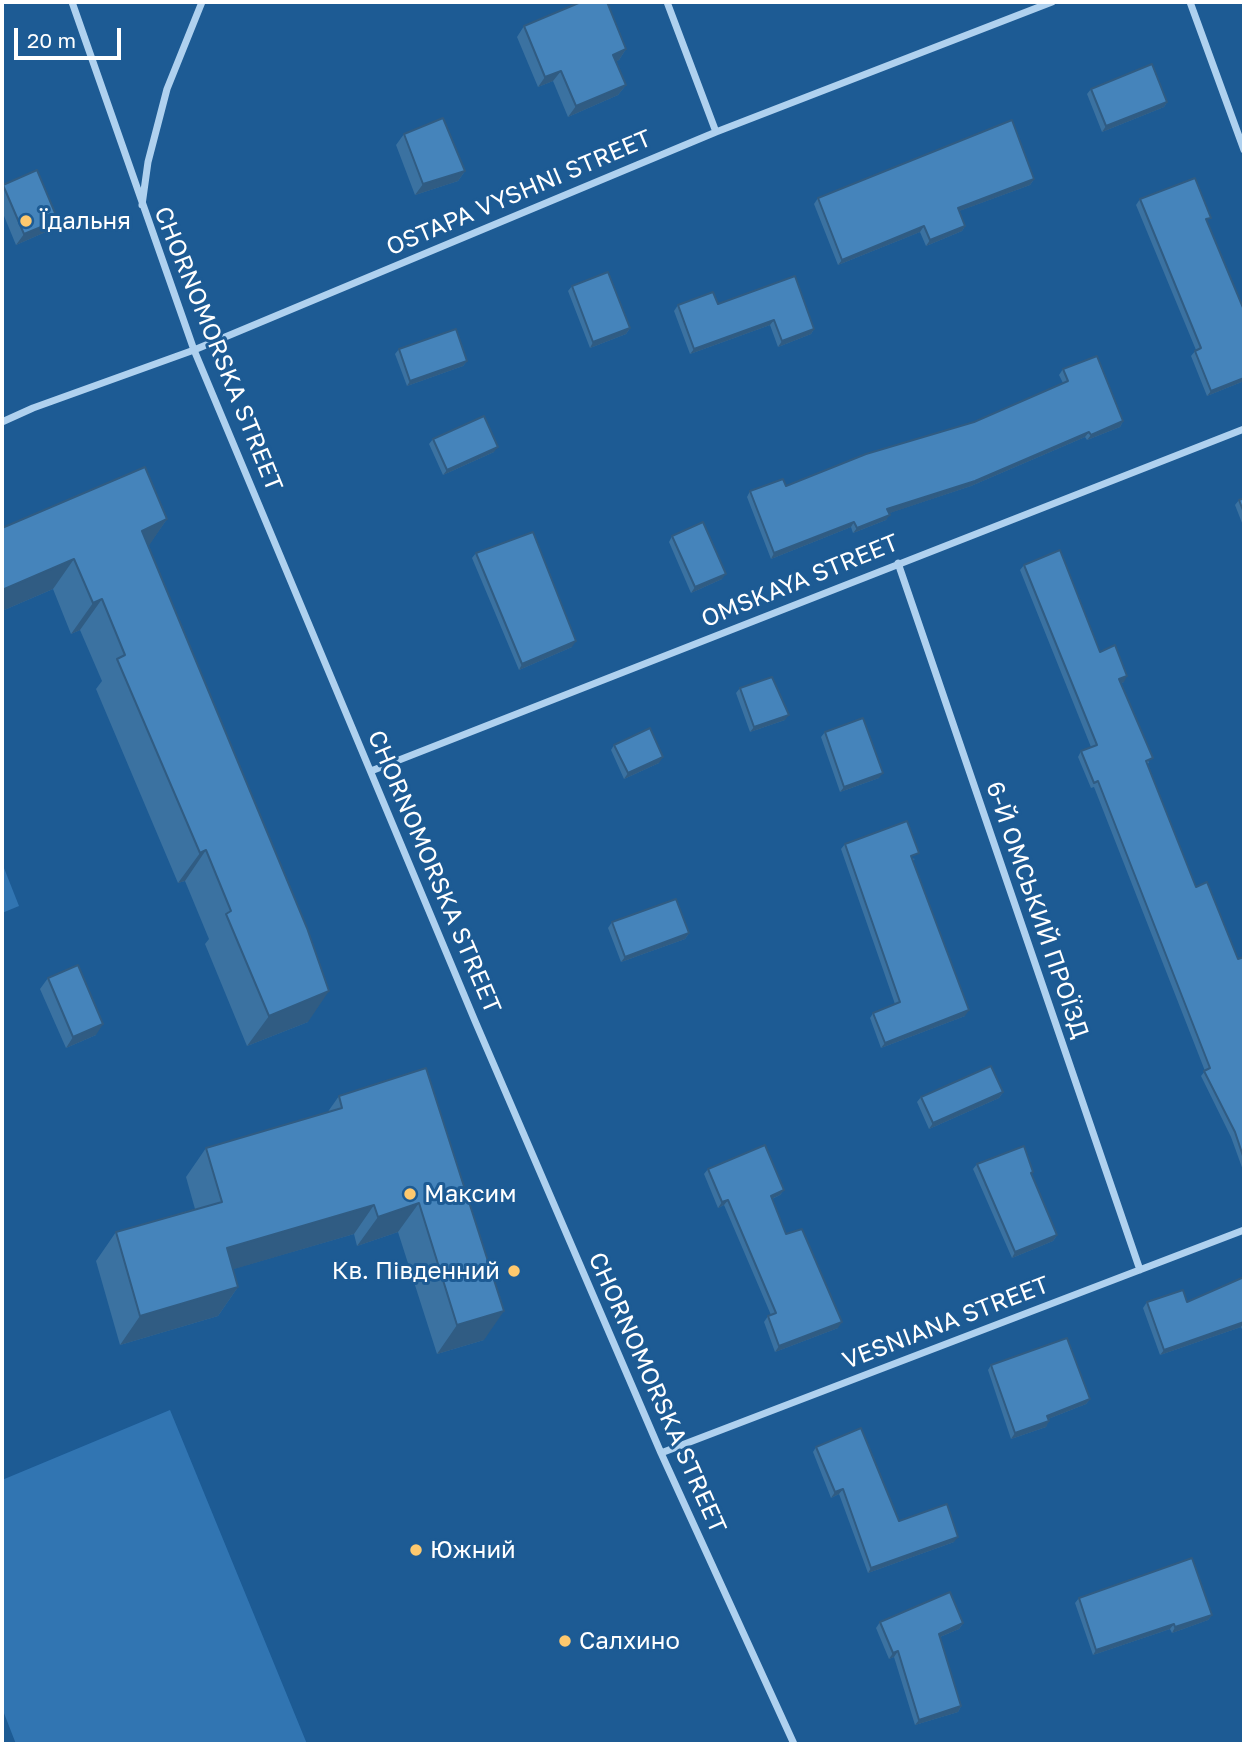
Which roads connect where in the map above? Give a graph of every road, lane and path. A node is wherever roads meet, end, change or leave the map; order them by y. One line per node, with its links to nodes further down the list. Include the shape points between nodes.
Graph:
1 (72, 2): 8 (street, CHORNOMORSKA STREET)
2 (202, 2): 8 (street, via 167,89 148,162)
3 (667, 2): 6 (street)
4 (1052, 2): 6 (street, OSTAPA VYSHNI STREET)
5 (1190, 2): 7 (street)
6 (716, 132): 9 (street, OSTAPA VYSHNI STREET)
7 (1244, 150)
8 (142, 208): 9 (street, CHORNOMORSKA STREET)
9 (194, 350): 10 (street, OSTAPA VYSHNI STREET); 13 (street, CHORNOMORSKA STREET)
10 (2, 422)
11 (1244, 429): 12 (street, OMSKAYA STREET)
12 (898, 563): 13 (street, OMSKAYA STREET); 15 (street, 6-Й ОМСЬКИЙ ПРОЇЗД)
13 (371, 771): 16 (street, CHORNOMORSKA STREET)
14 (1244, 1230): 15 (street, VESNIANA STREET)
15 (1140, 1270): 16 (street, VESNIANA STREET)
16 (661, 1453): 17 (street, CHORNOMORSKA STREET)
17 (794, 1744)

